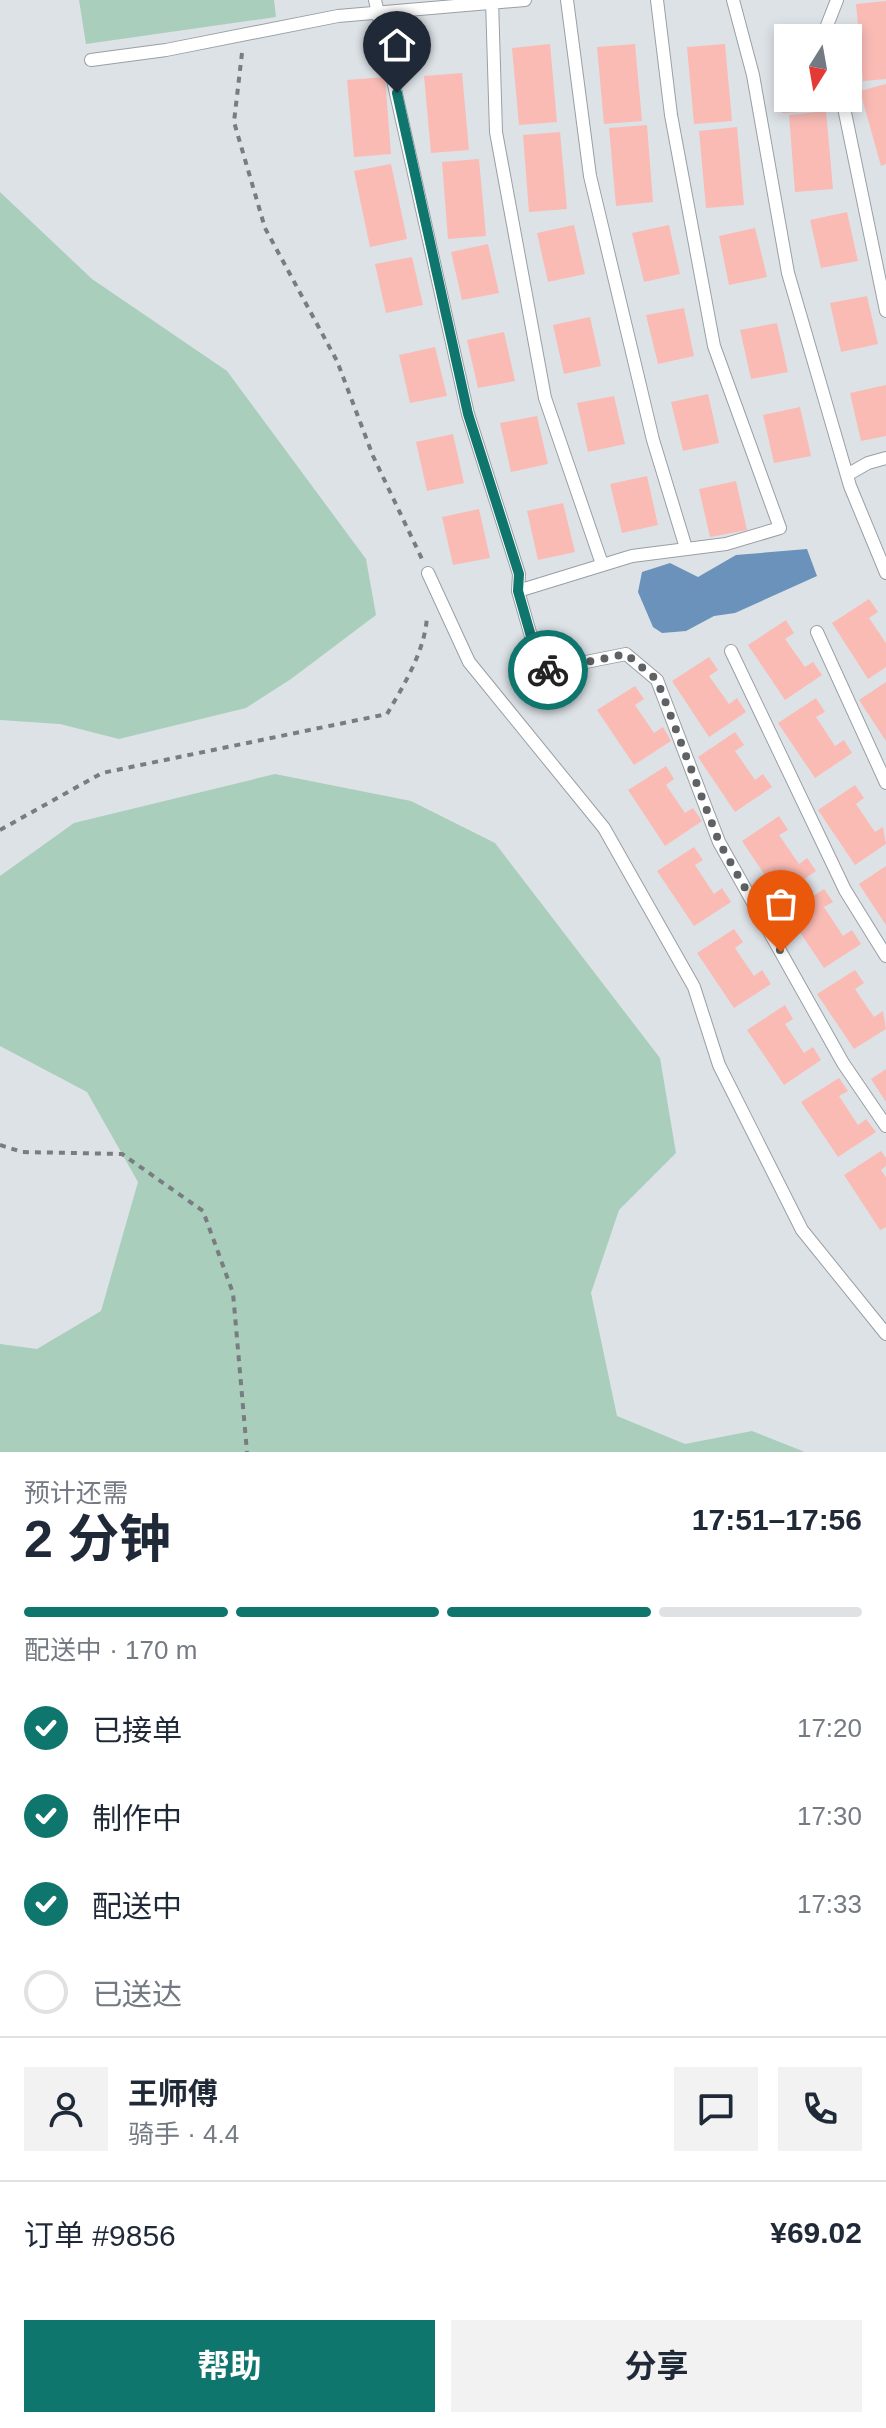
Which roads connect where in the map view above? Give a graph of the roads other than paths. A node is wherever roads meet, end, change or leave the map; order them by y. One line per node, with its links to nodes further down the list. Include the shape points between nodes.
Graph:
1 (525, 0): 6 (lane)
2 (567, 0): 14 (lane, via 590,176 653,440)
3 (657, 0): 14 (lane, via 671,115 714,346 780,528 726,544)
4 (733, 0): 13 (lane, via 753,75 788,273)
5 (837, 0): 8 (lane)
6 (492, 2): 7 (lane); 15 (lane, via 496,132 545,398)
7 (376, 6): 9 (lane); 18 (lane, via 468,414 519,574)
8 (828, 24)
9 (91, 60)
10 (845, 112): 11 (lane)
11 (886, 311)
12 (886, 458): 13 (lane)
13 (847, 475): 17 (lane)
14 (686, 548): 15 (lane)
15 (602, 564): 18 (lane)
16 (428, 573): 24 (lane, via 469,662 604,828 694,987 719,1065 802,1230)
17 (886, 573)
18 (518, 591): 23 (lane, via 541,671 626,654 657,680 719,842 843,1063)
19 (817, 632): 21 (lane)
20 (731, 651): 22 (lane, via 845,890)
21 (886, 783)
22 (886, 956)
23 (886, 1126)
24 (886, 1334)

